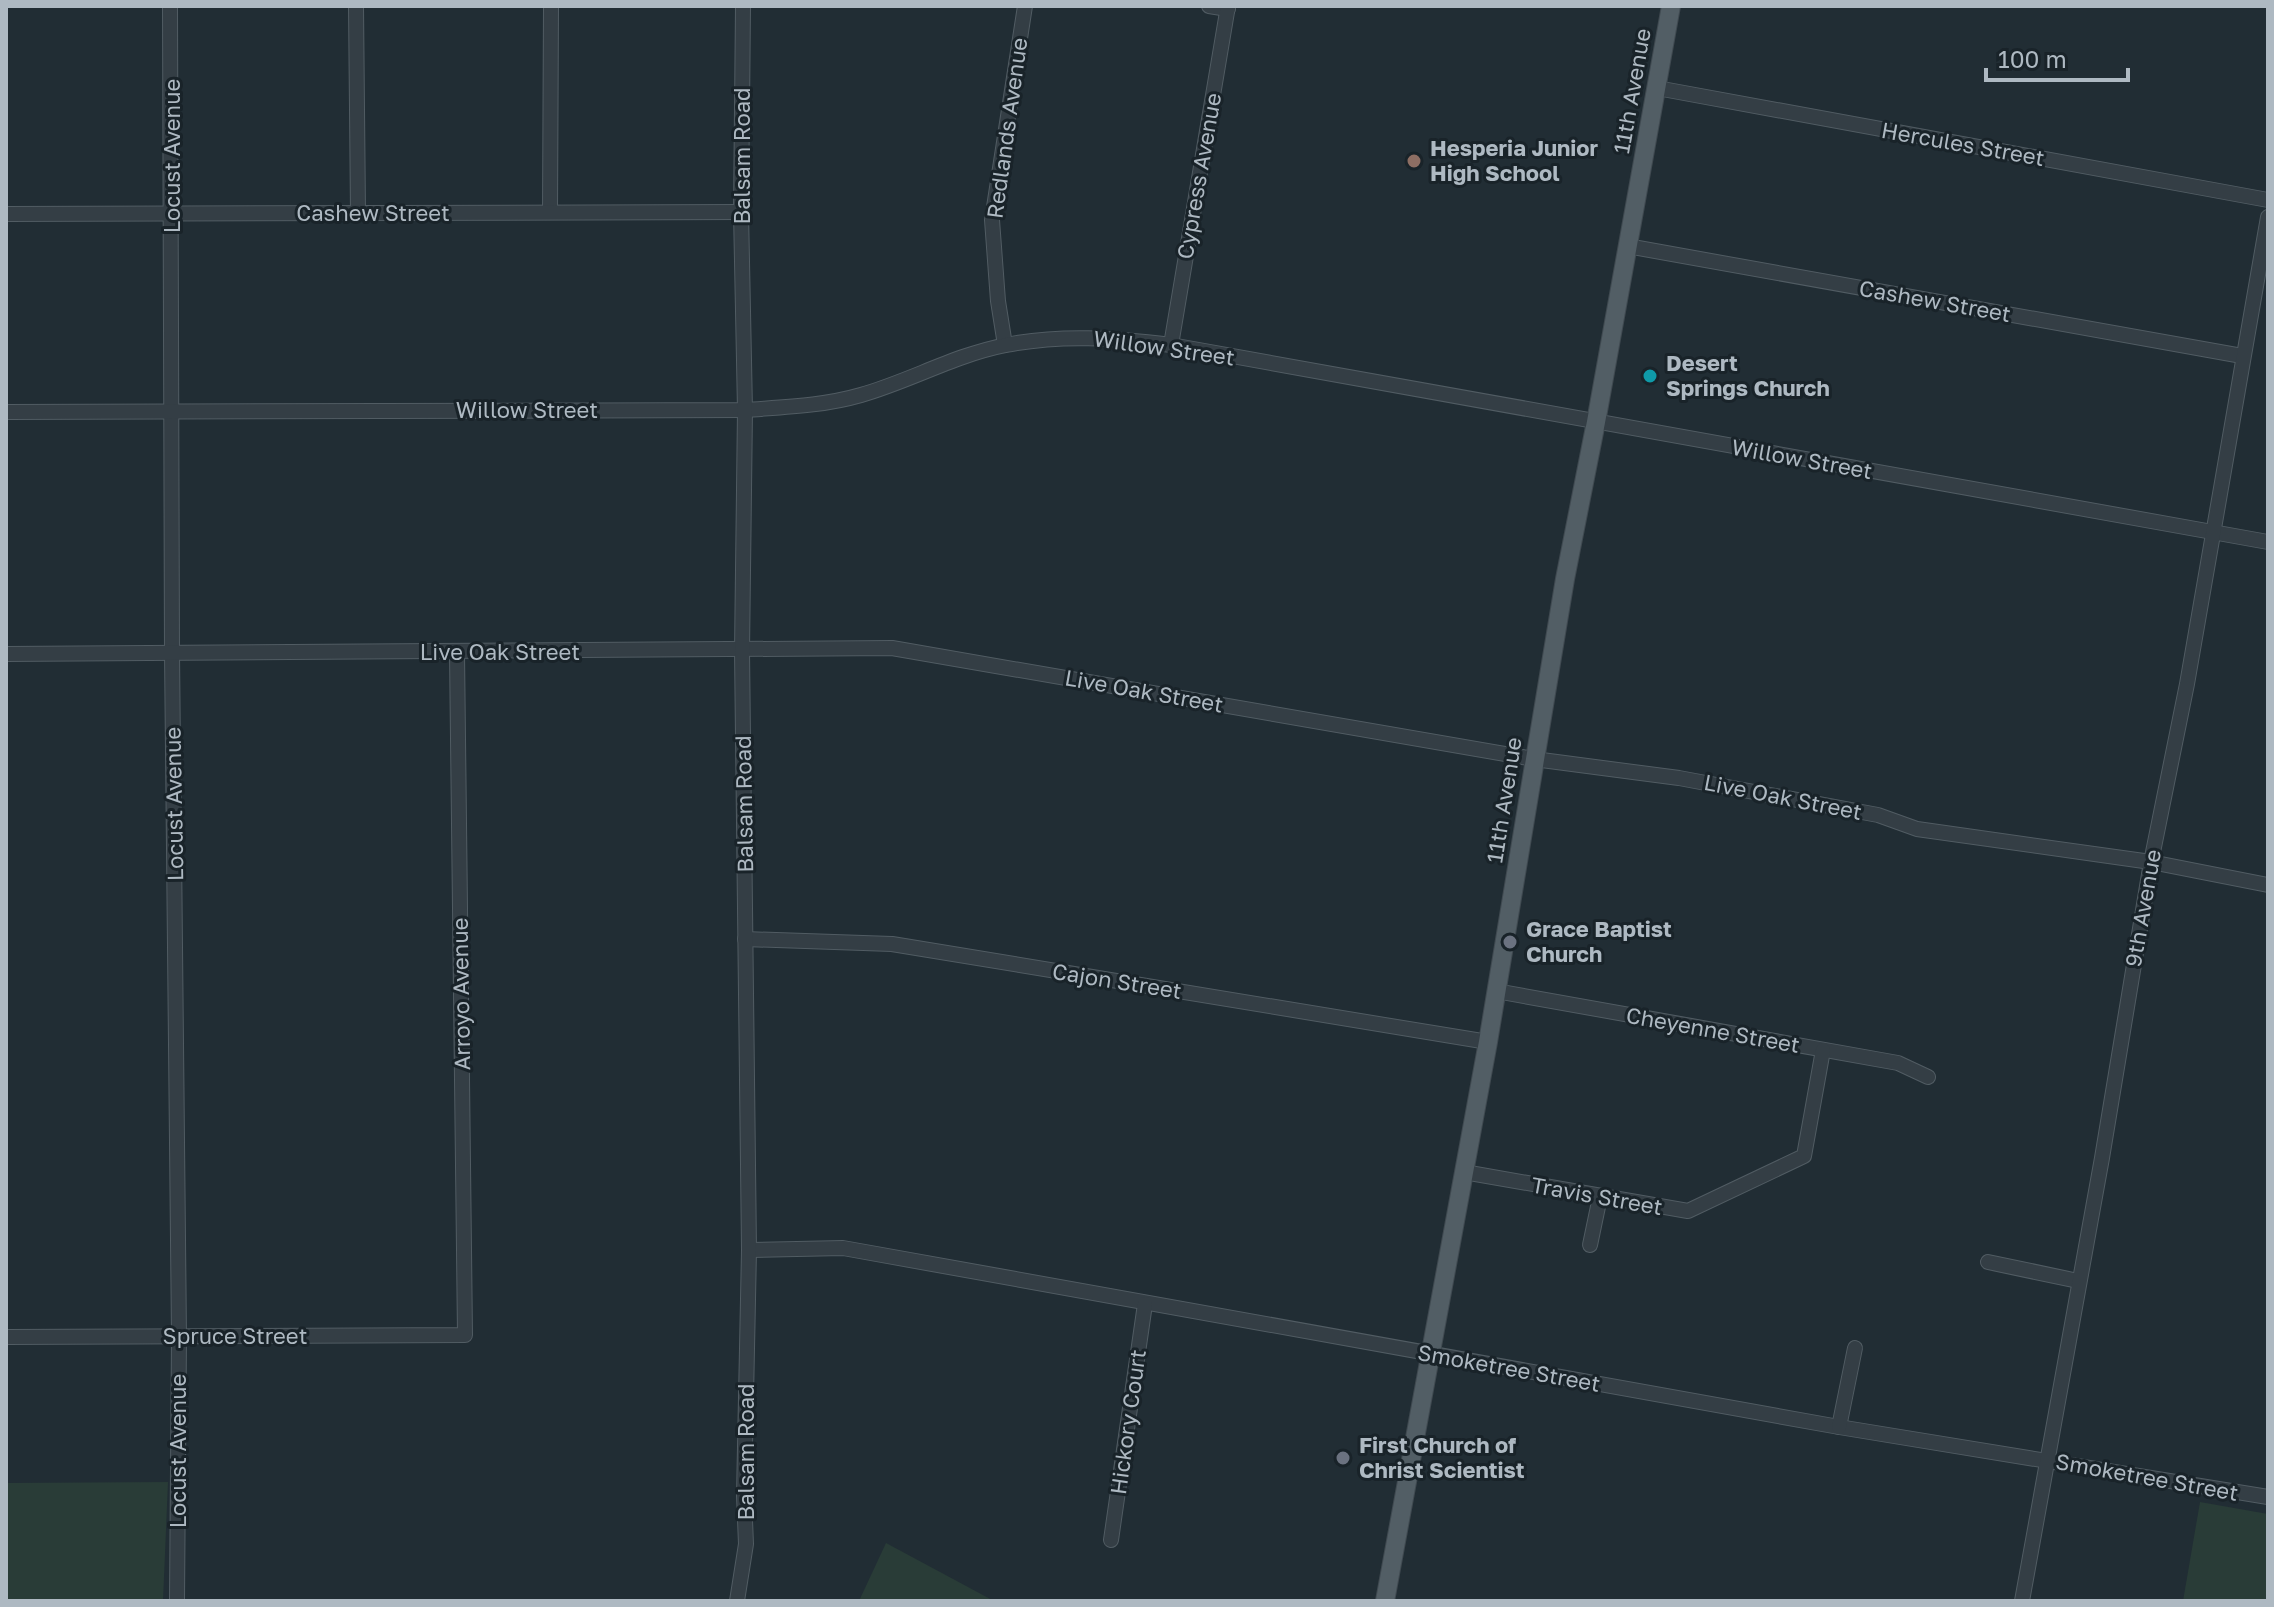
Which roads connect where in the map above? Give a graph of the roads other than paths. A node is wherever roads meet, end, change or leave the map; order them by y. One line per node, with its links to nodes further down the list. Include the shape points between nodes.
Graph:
1 (170, 6): 13 (street, Locust Avenue)
2 (356, 6): 14 (street)
3 (551, 6): 11 (street)
4 (743, 6): 12 (street, Balsam Road)
5 (1025, 6): 18 (street, Redlands Avenue, via 992,220)
6 (1209, 6): 8 (street)
7 (1671, 6): 9 (main road, 11th Avenue)
8 (1228, 8): 19 (street, Cypress Avenue)
9 (1657, 88): 10 (street, Hercules Street); 17 (main road, 11th Avenue)
10 (2268, 200)
11 (550, 212): 12 (street, Cashew Street); 14 (street, Cashew Street)
12 (741, 212): 21 (street, Balsam Road)
13 (172, 213): 14 (street, Cashew Street); 15 (street, Cashew Street); 22 (street, Locust Avenue)
14 (358, 213)
15 (6, 214)
16 (2268, 217): 20 (street, 9th Avenue)
17 (1627, 246): 20 (street, Cashew Street); 24 (main road, 11th Avenue)
18 (1005, 345): 19 (street, Willow Street, via 1077,337); 21 (street, Willow Street, via 844,400)
19 (1171, 345): 24 (street, Willow Street)
20 (2242, 356): 25 (street, 9th Avenue)
21 (745, 410): 22 (street, Willow Street); 27 (street, Balsam Road)
22 (172, 411): 23 (street, Willow Street); 28 (street, Locust Avenue)
23 (6, 412)
24 (1596, 422): 25 (street, Willow Street); 31 (main road, 11th Avenue)
25 (2214, 531): 26 (street, Willow Street); 32 (street, 9th Avenue)
26 (2268, 542)
27 (742, 651): 29 (street, Live Oak Street); 31 (street, Live Oak Street, via 892,648); 34 (street, Balsam Road)
28 (172, 653): 29 (street, Live Oak Street); 30 (street, Live Oak Street); 48 (street, Locust Avenue)
29 (457, 653): 46 (street, Arroyo Avenue)
30 (6, 654)
31 (1534, 759): 32 (street, Live Oak Street, via 1679,778 1878,815 1917,829); 35 (main road, 11th Avenue)
32 (2151, 862): 33 (street, Live Oak Street); 44 (street, 9th Avenue)
33 (2268, 885)
34 (745, 939): 36 (street, Cajon Street, via 892,944); 42 (street, Balsam Road)
35 (1496, 991): 36 (main road, 11th Avenue); 37 (street, Cheyenne Street)
36 (1488, 1042): 39 (main road, 11th Avenue)
37 (1823, 1050): 38 (street, Cheyenne Street, via 1898,1063); 40 (street, Travis Street, via 1804,1156 1688,1211)
38 (1928, 1077)
39 (1464, 1172): 40 (street, Travis Street); 50 (main road, 11th Avenue)
40 (1600, 1197): 41 (street)
41 (1590, 1245)
42 (749, 1250): 45 (street, Smoketree Street, via 843,1248); 56 (street, Balsam Road, via 746,1544)
43 (1988, 1262): 44 (street)
44 (2078, 1281): 52 (street, 9th Avenue)
45 (1145, 1304): 50 (street, Smoketree Street); 54 (street, Hickory Court)
46 (465, 1335): 48 (street, Spruce Street)
47 (6, 1337): 48 (street, Spruce Street)
48 (179, 1337): 55 (street, Locust Avenue)
49 (1855, 1348): 51 (street)
50 (1431, 1354): 51 (street, Smoketree Street); 57 (main road, 11th Avenue)
51 (1839, 1427): 52 (street, Smoketree Street)
52 (2047, 1460): 53 (street, Smoketree Street); 58 (street, 9th Avenue)
53 (2268, 1497)
54 (1111, 1540)
55 (177, 1601)
56 (737, 1601)
57 (1385, 1601)
58 (2022, 1601)

